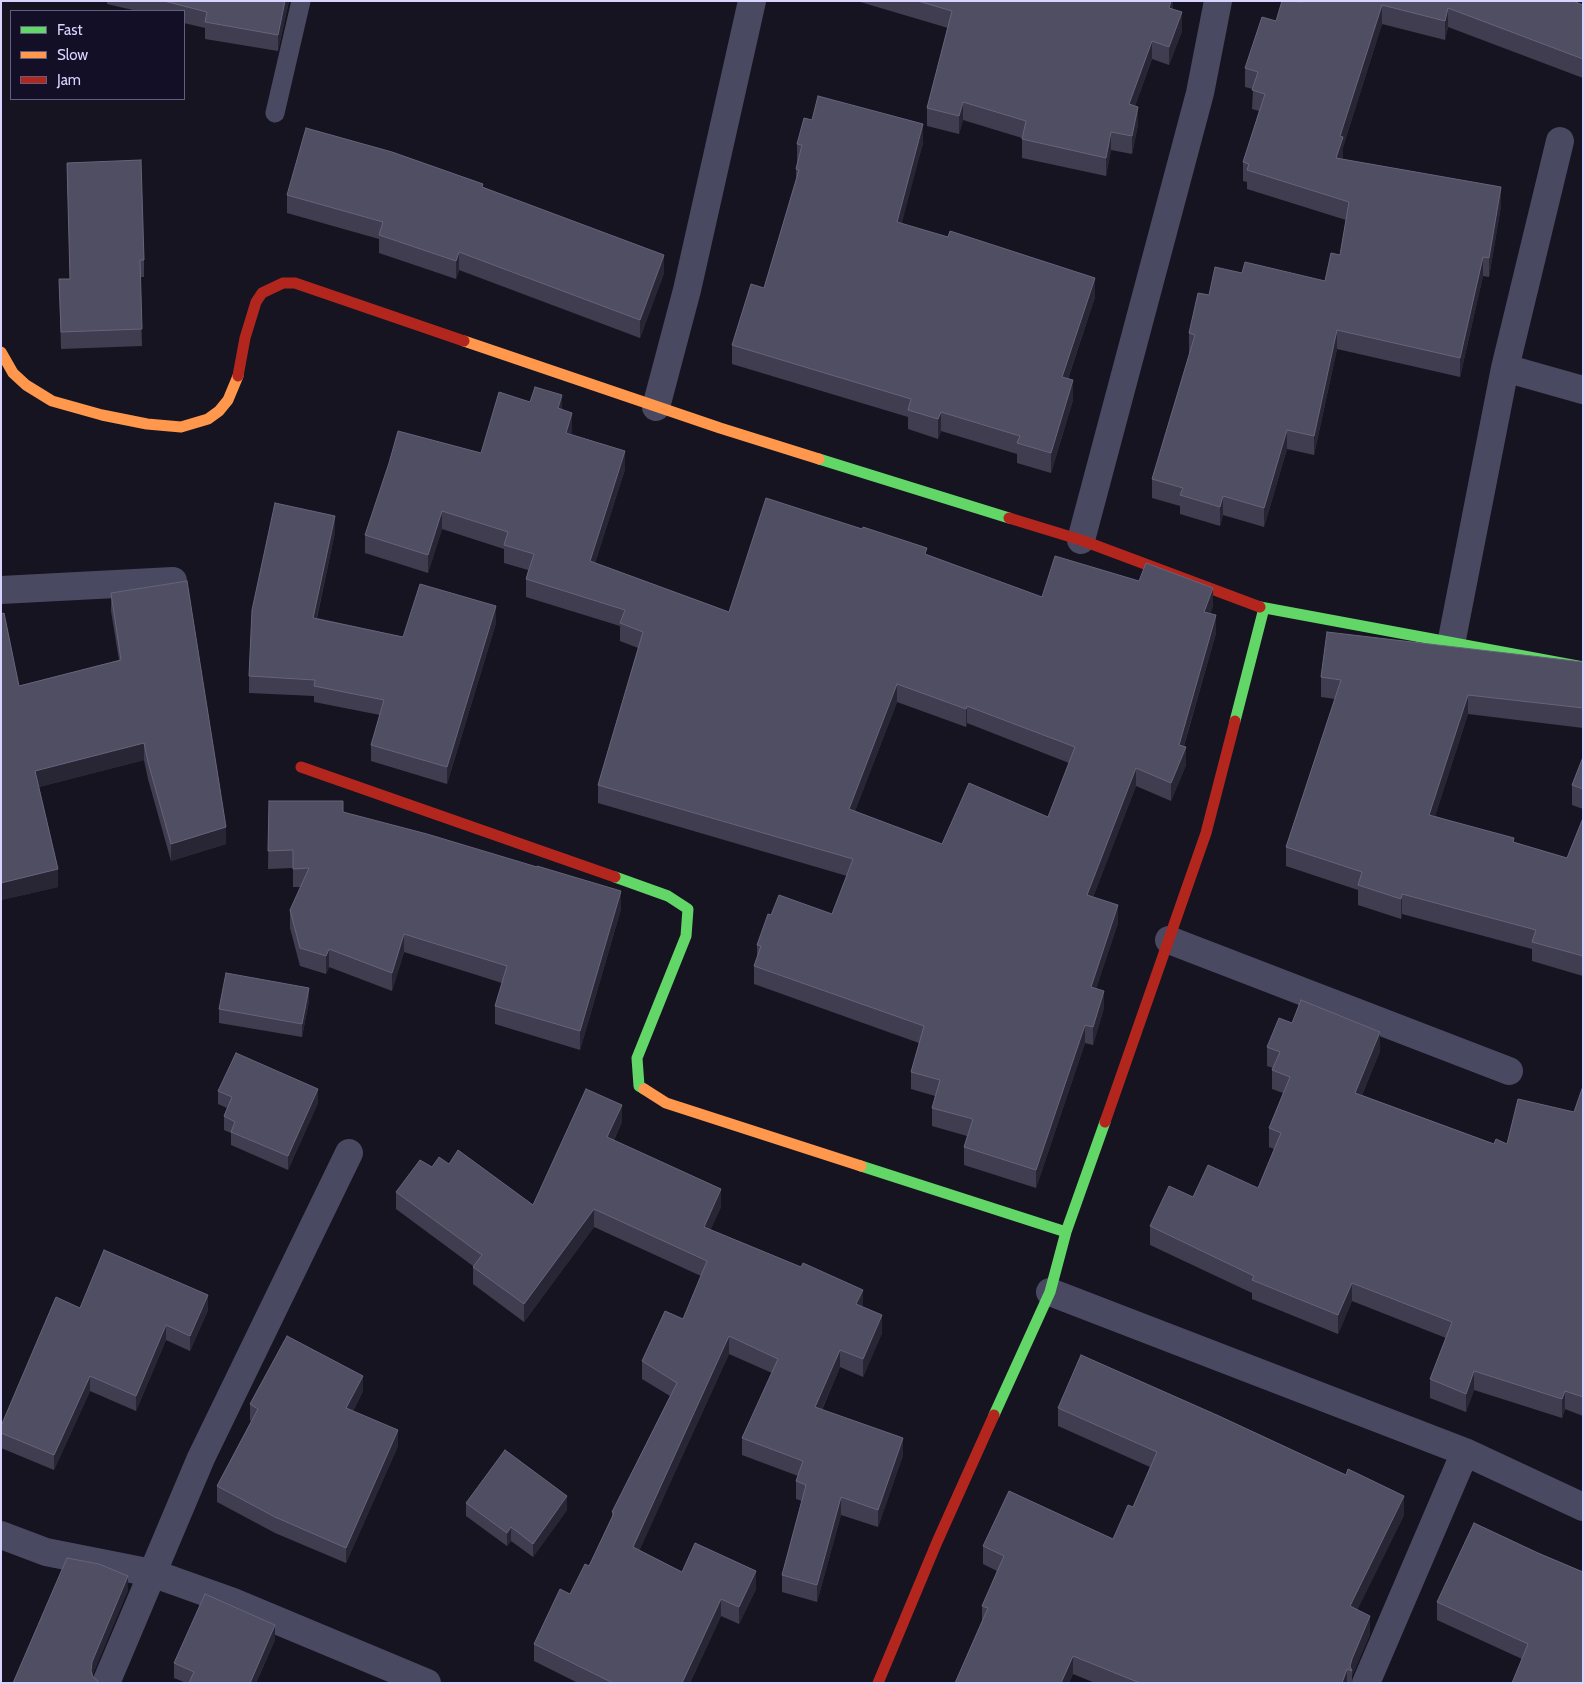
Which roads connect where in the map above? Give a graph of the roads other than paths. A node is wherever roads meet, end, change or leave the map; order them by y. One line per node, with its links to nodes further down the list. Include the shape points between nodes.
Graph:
1 (301, 1): 4 (lane)
2 (752, 1): 9 (street, via 687,290)
3 (1218, 1): 10 (street, via 1200,93)
4 (276, 113)
5 (1560, 141): 7 (street)
6 (1, 352): 9 (street, via 13,373 52,401 147,424 181,427 195,424 219,411 228,400 240,371 245,338 256,302 262,293 283,283 295,283)
7 (1505, 368): 8 (street); 14 (street)
8 (1583, 390)
9 (656, 407): 10 (street)
10 (1081, 540): 13 (street)
11 (173, 581): 12 (street)
12 (1, 590)
13 (1264, 608): 14 (street); 17 (street, via 1206,833)
14 (1451, 644): 15 (street)
15 (1583, 667)
16 (301, 767): 20 (street, via 668,896 688,909 686,936 636,1058 638,1086 666,1103)
17 (1169, 940): 18 (street); 20 (street)
18 (1510, 1071)
19 (349, 1153): 25 (street, via 201,1458)
20 (1066, 1232): 21 (street)
21 (1050, 1292): 22 (street); 28 (street, via 937,1542)
22 (1466, 1452): 23 (street); 29 (street)
23 (1583, 1507)
24 (1, 1535): 25 (street, via 46,1552)
25 (152, 1572): 26 (street); 27 (street)
26 (106, 1683)
27 (428, 1683)
28 (878, 1683)
29 (1366, 1683)

